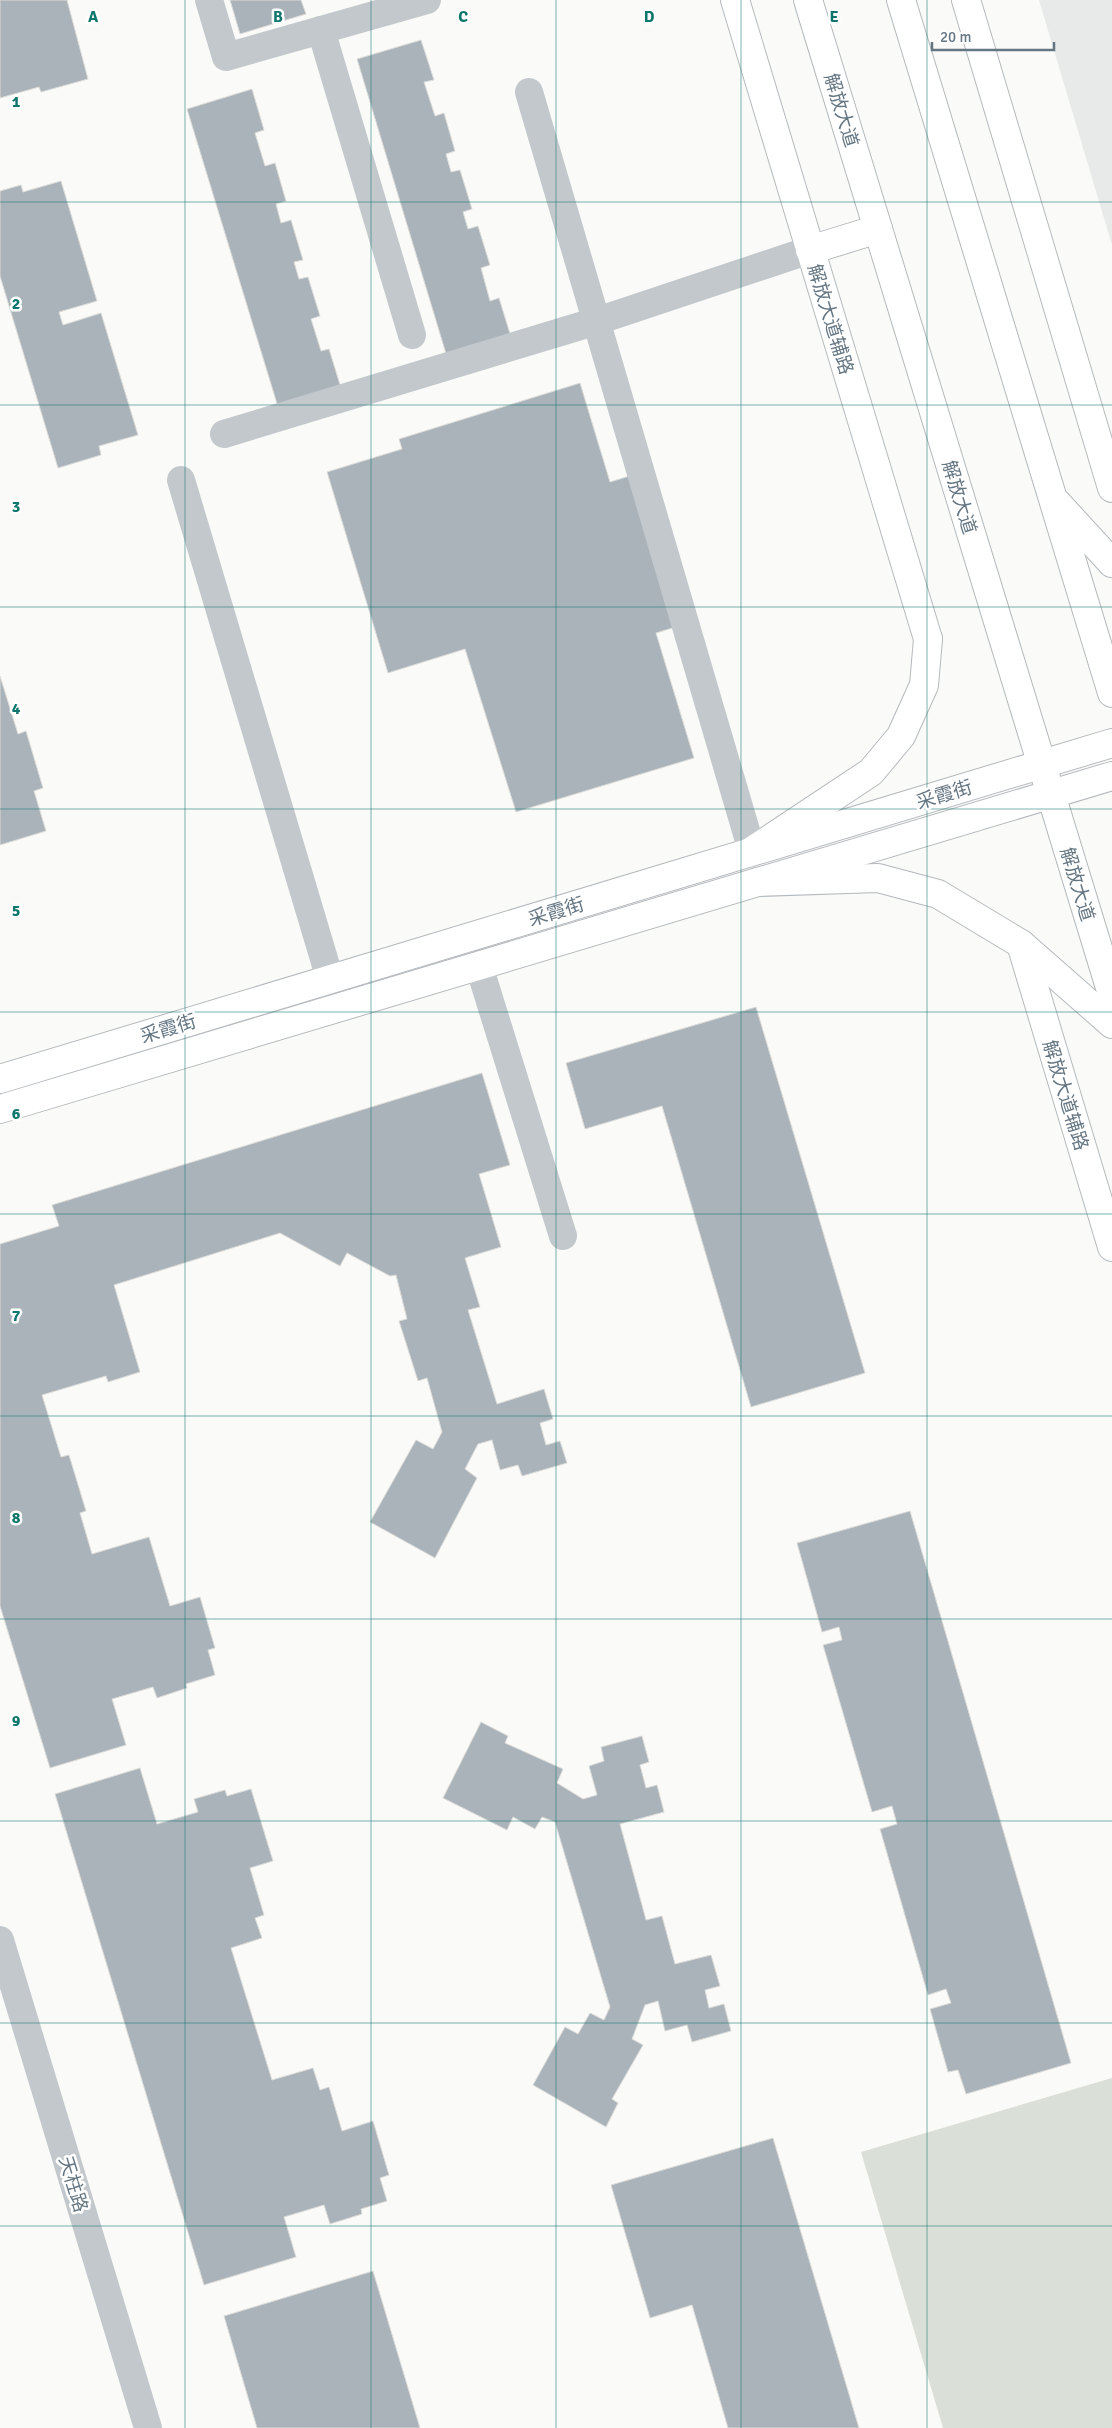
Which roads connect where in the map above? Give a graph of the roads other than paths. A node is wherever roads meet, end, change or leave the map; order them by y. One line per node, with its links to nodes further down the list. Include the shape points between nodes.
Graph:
1 (209, 0): 8 (street, via 226,57)
2 (427, 0): 7 (street)
3 (734, 0): 11 (main road, 解放大道辅路)
4 (808, 0): 10 (main road, 解放大道)
5 (901, 0): 17 (main road)
6 (966, 0): 16 (main road)
7 (372, 8): 8 (street)
8 (320, 30): 13 (street)
9 (530, 92): 12 (street)
10 (878, 229): 11 (main road); 21 (main road, 解放大道)
11 (810, 250): 12 (street); 24 (main road, 解放大道辅路, via 928,638 924,685 901,736 871,772)
12 (597, 321): 14 (street); 24 (street)
13 (412, 335)
14 (224, 434)
15 (181, 480): 28 (street)
16 (1112, 488)
17 (1052, 498): 18 (main road); 19 (main road)
18 (1112, 563)
19 (1112, 693)
20 (1112, 743): 21 (main road, 采霞街)
21 (1042, 764): 23 (main road, 解放大道); 24 (main road, 采霞街)
22 (1112, 776): 23 (main road, 采霞街)
23 (1051, 794): 25 (main road, 采霞街); 29 (main road, 解放大道)
24 (752, 851): 28 (main road, 采霞街)
25 (758, 882): 26 (main road, via 878,878 938,894); 27 (main road, 采霞街)
26 (1020, 944): 30 (main road); 34 (main road, 解放大道辅路)
27 (479, 966): 32 (main road, 采霞街); 33 (street)
28 (330, 979): 31 (main road, 采霞街)
29 (1112, 994)
30 (1112, 1024)
31 (0, 1079)
32 (0, 1110)
33 (563, 1236)
34 (1112, 1247)
35 (0, 1940): 36 (street, 天柱路)
36 (148, 2428)

